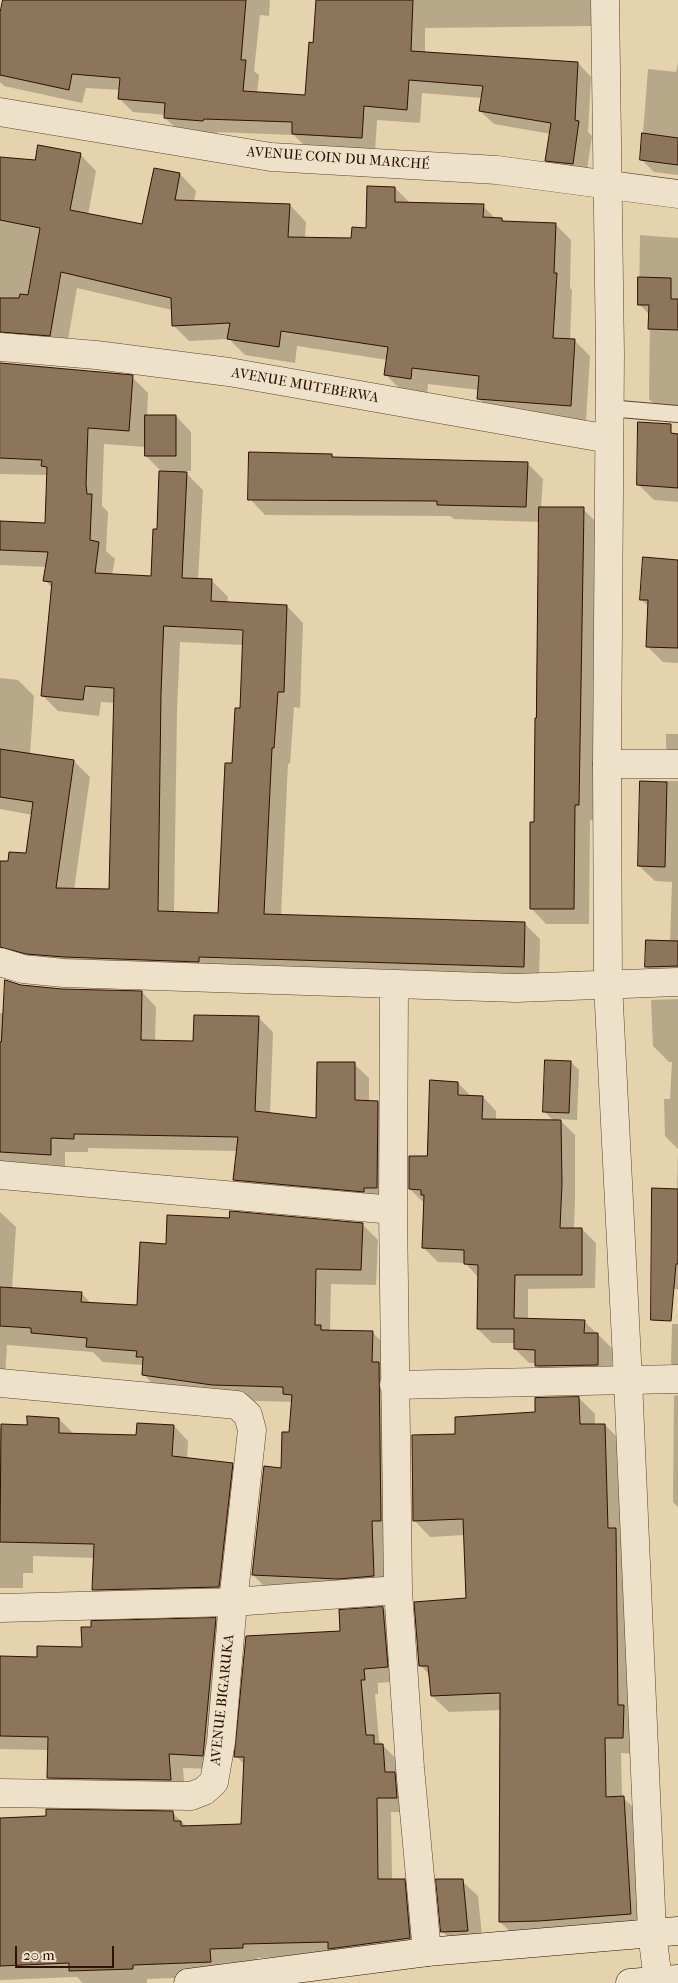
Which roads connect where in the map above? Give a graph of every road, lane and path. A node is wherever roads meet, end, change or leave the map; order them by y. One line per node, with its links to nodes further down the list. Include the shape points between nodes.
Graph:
1 (605, 0): 3 (street)
2 (0, 112): 3 (street, AVENUE COIN DU MARCHÉ, via 271,157 497,170)
3 (607, 186): 4 (street, AVENUE COIN DU MARCHÉ); 6 (street)
4 (678, 194)
5 (0, 347): 8 (street, AVENUE MUTEBERWA, via 229,372)
6 (608, 408): 7 (lane); 8 (street)
7 (678, 414)
8 (609, 440): 9 (street)
9 (607, 764): 10 (street); 13 (street)
10 (678, 764)
11 (0, 962): 14 (street, via 23,969 64,974)
12 (678, 982): 13 (street)
13 (608, 984): 14 (street, via 516,988); 18 (street)
14 (394, 985): 16 (street)
15 (0, 1175): 16 (street)
16 (393, 1210): 20 (street)
17 (678, 1378): 18 (street)
18 (628, 1380): 20 (street); 25 (street)
19 (0, 1383): 22 (street, AVENUE BIGARUKA, via 237,1405 248,1415 252,1430)
20 (394, 1385): 21 (street)
21 (398, 1590): 22 (street); 26 (street)
22 (233, 1602): 23 (street); 24 (street, AVENUE BIGARUKA, via 221,1742 214,1782 204,1791 191,1796)
23 (0, 1608)
24 (0, 1793)
25 (665, 1931): 26 (street); 27 (street)
26 (427, 1952): 28 (street)
27 (668, 1980): 29 (street)
28 (188, 1983)
29 (630, 1983)

